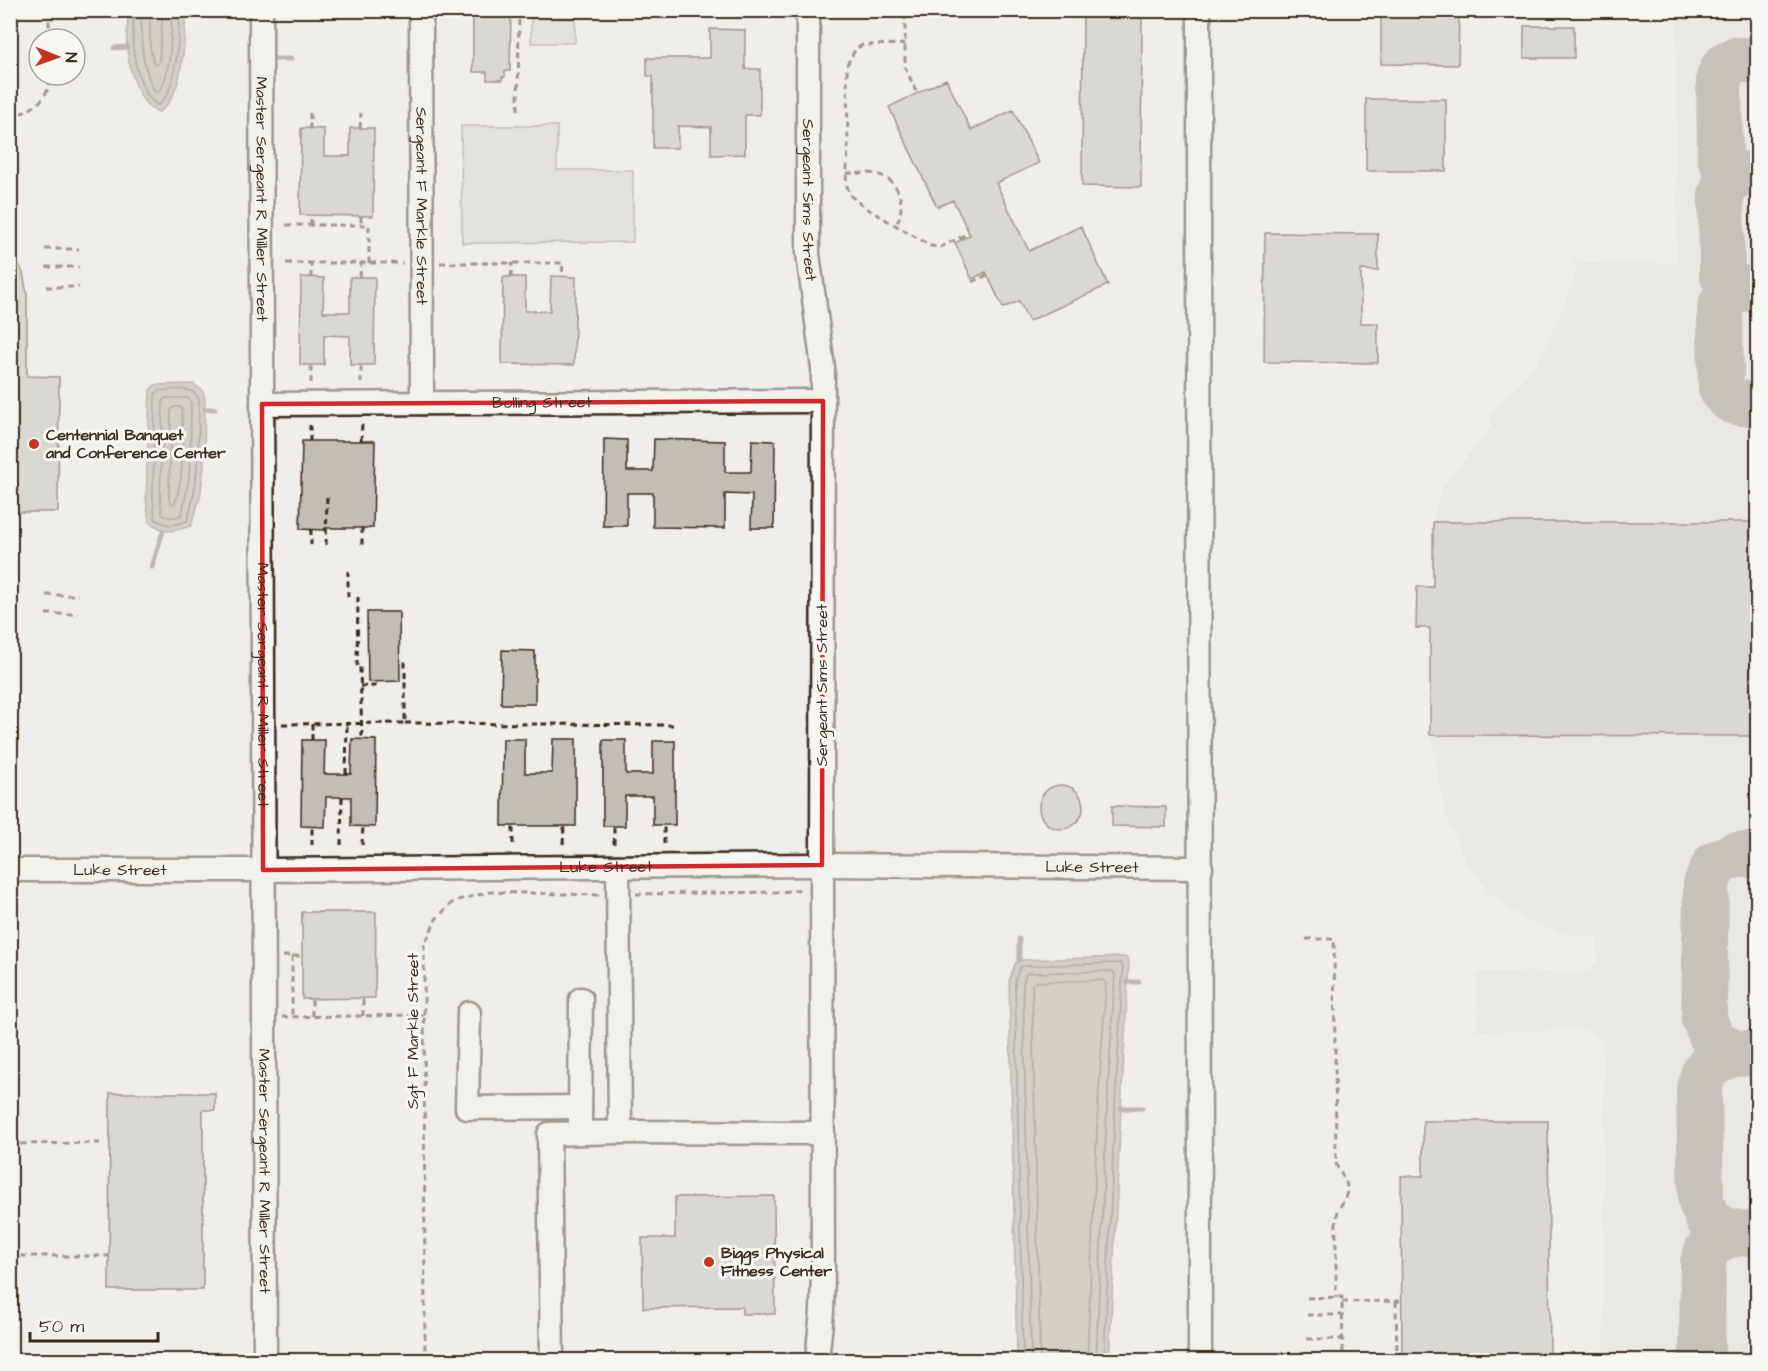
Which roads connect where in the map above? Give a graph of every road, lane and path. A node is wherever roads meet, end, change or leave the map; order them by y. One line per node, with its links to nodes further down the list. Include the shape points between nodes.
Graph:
1 (49, 10): 8 (path)
2 (261, 10): 49 (street, Master Sergeant R Miller Street)
3 (421, 10): 48 (street, Sergeant F Markle Street)
4 (519, 10): 12 (path)
5 (808, 10): 47 (street, Sergeant Sims Street, via 808,254 823,368)
6 (1199, 10): 95 (street)
7 (905, 14): 9 (path)
8 (50, 27)
9 (905, 44): 11 (path, via 905,67); 18 (path, via 863,45 856,48 846,65)
10 (47, 87): 15 (path, via 37,106)
11 (917, 93)
12 (518, 110)
13 (310, 113): 17 (path)
14 (361, 113): 16 (path)
15 (10, 117)
16 (360, 128)
17 (310, 129)
18 (847, 173): 24 (path, via 850,195); 24 (path, via 876,174 893,183 902,201)
19 (311, 215): 22 (path)
20 (361, 216): 23 (path)
21 (286, 225): 22 (path)
22 (311, 225): 23 (path)
23 (361, 225): 30 (path, via 369,225)
24 (896, 226): 25 (path, via 936,247)
25 (969, 233)
26 (45, 249): 27 (path)
27 (79, 249)
28 (311, 263): 39 (path)
29 (361, 263): 36 (path)
30 (369, 263)
31 (512, 263): 37 (path)
32 (563, 263): 38 (path)
33 (46, 267): 34 (path)
34 (79, 267)
35 (987, 275): 40 (path)
36 (360, 277)
37 (512, 277)
38 (562, 277)
39 (311, 278)
40 (972, 282)
41 (46, 287): 42 (path)
42 (79, 287)
43 (311, 365): 45 (path)
44 (361, 365): 46 (path)
45 (311, 383)
46 (361, 383)
47 (823, 401): 48 (street, Bolling Street); 93 (street, Sergeant Sims Street)
48 (422, 403): 49 (street, Bolling Street)
49 (262, 404): 73 (street, Master Sergeant R Miller Street)
50 (362, 424): 53 (path)
51 (310, 425): 52 (path)
52 (310, 441)
53 (361, 441)
54 (327, 494): 58 (path)
55 (362, 528): 59 (path)
56 (311, 529): 57 (path)
57 (311, 545)
58 (327, 545)
59 (362, 545)
60 (348, 571): 63 (path)
61 (46, 595): 62 (path)
62 (78, 595)
63 (348, 597)
64 (358, 597): 69 (path)
65 (46, 614): 66 (path)
66 (78, 614)
67 (400, 663): 72 (path, via 405,663)
68 (375, 681): 69 (path, via 375,686)
69 (360, 686): 71 (path)
70 (347, 723): 71 (path); 74 (path); 78 (path)
71 (361, 723): 72 (path); 77 (path)
72 (405, 723): 75 (path)
73 (262, 724): 74 (path); 97 (street, Master Sergeant R Miller Street)
74 (312, 724): 76 (path)
75 (673, 724)
76 (312, 740)
77 (362, 740)
78 (346, 774)
79 (342, 797): 92 (path)
80 (664, 825): 90 (path)
81 (312, 826): 91 (path)
82 (363, 826): 86 (path)
83 (513, 826): 87 (path)
84 (564, 826): 88 (path)
85 (614, 826): 89 (path)
86 (362, 844)
87 (513, 844)
88 (563, 844)
89 (614, 844)
90 (664, 844)
91 (312, 845)
92 (341, 845)
93 (822, 865): 94 (street, Luke Street); 95 (street, Luke Street); 98 (street, Sergeant Sims Street)
94 (618, 867): 97 (street, Luke Street); 99 (street)
95 (1201, 868): 136 (street)
96 (10, 870): 97 (street, Luke Street)
97 (263, 870): 109 (street, Master Sergeant R Miller Street)
98 (822, 888): 99 (path, Sgt F Markle Street); 113 (street, Sergeant Sims Street)
99 (618, 895): 108 (path, Sgt F Markle Street, via 490,892 454,901 436,919 424,946); 112 (street)
100 (1305, 939): 120 (path, via 1334,939 1336,1168 1347,1185 1336,1225)
101 (292, 956): 110 (path)
102 (312, 999): 106 (path)
103 (581, 999): 111 (street)
104 (363, 1001): 107 (path)
105 (469, 1013): 111 (street, via 467,1108)
106 (312, 1016): 107 (path); 110 (path)
107 (363, 1016): 108 (path)
108 (424, 1016): 133 (path, Sgt F Markle Street)
109 (264, 1017): 110 (path); 132 (street, Master Sergeant R Miller Street)
110 (292, 1017)
111 (580, 1107): 114 (street)
112 (620, 1132): 113 (street); 114 (street)
113 (823, 1132): 135 (street, Sergeant Sims Street, via 824,1271)
114 (580, 1133): 134 (street, via 549,1134)
115 (100, 1143): 116 (path)
116 (10, 1144)
117 (10, 1256): 118 (path)
118 (109, 1256)
119 (1307, 1298): 120 (path)
120 (1336, 1298): 121 (path, via 1342,1298)
121 (1342, 1302): 123 (path); 124 (path, via 1398,1301)
122 (1307, 1315): 123 (path)
123 (1342, 1315): 126 (path)
124 (1396, 1323): 125 (path); 128 (path)
125 (1402, 1324)
126 (1342, 1338): 127 (path); 138 (path)
127 (1307, 1339)
128 (1397, 1346): 129 (path); 131 (path)
129 (1402, 1346)
130 (1402, 1356): 131 (path)
131 (1396, 1358)
132 (265, 1360)
133 (425, 1360)
134 (552, 1360)
135 (817, 1360)
136 (1200, 1360)
137 (1307, 1360): 138 (path)
138 (1343, 1360)

